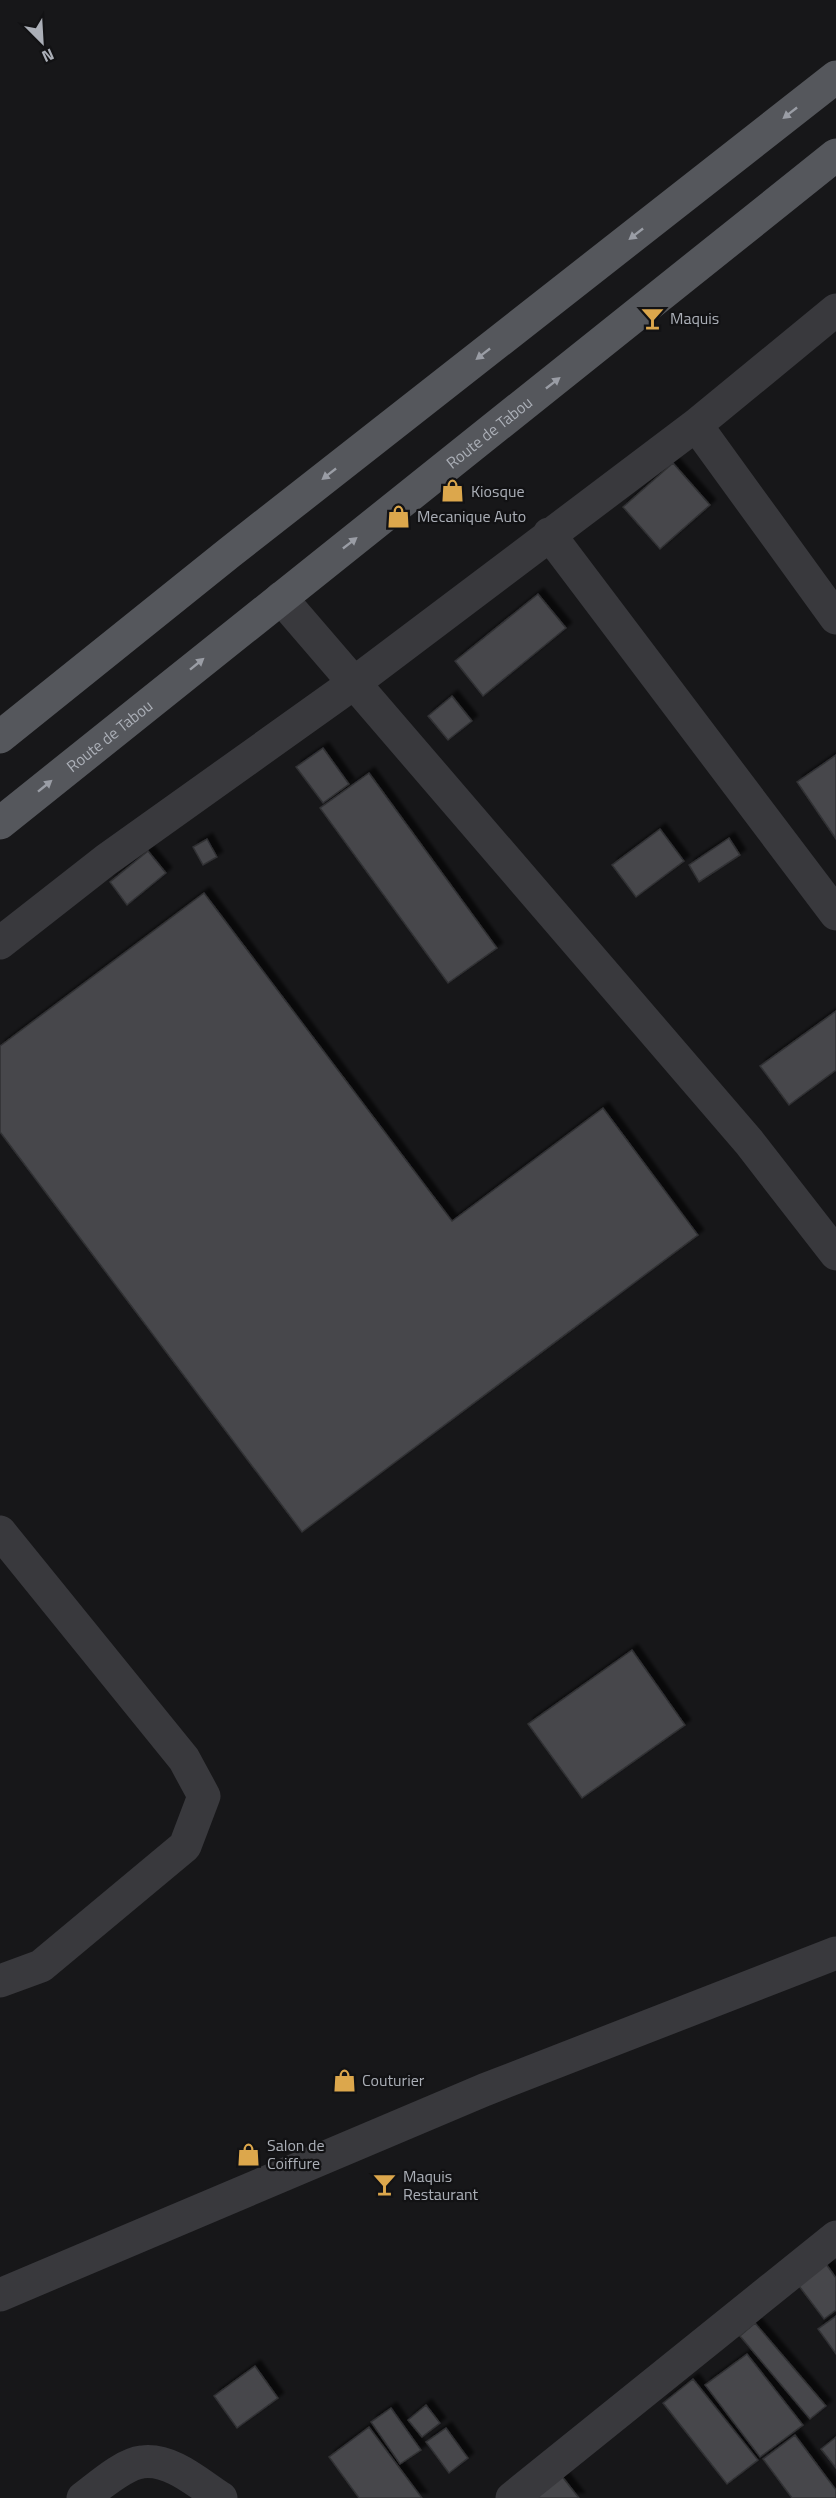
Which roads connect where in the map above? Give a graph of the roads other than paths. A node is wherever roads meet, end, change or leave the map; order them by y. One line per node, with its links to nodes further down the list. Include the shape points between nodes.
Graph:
1 (836, 77): 9 (main road, one-way to 9, via 238,545)
2 (836, 156): 6 (main road, Route de Tabou, one-way to 2)
3 (836, 310): 4 (street)
4 (696, 425): 5 (street); 7 (street)
5 (549, 534): 8 (street); 11 (street)
6 (281, 598): 8 (street); 10 (main road, Route de Tabou, one-way to 6)
7 (836, 618)
8 (354, 683): 12 (street, via 106,860); 13 (street, via 749,1142)
9 (0, 737)
10 (0, 823)
11 (836, 914)
12 (0, 943)
13 (836, 1254)
14 (0, 1532): 16 (street, via 184,1759 204,1796 185,1846 41,1966)
15 (832, 1963): 18 (street, via 484,2090)
16 (0, 1981)
17 (836, 2237): 21 (street)
18 (0, 2295)
19 (83, 2498): 20 (street, via 117,2473 142,2462 170,2466)
20 (221, 2498)
21 (512, 2498)

